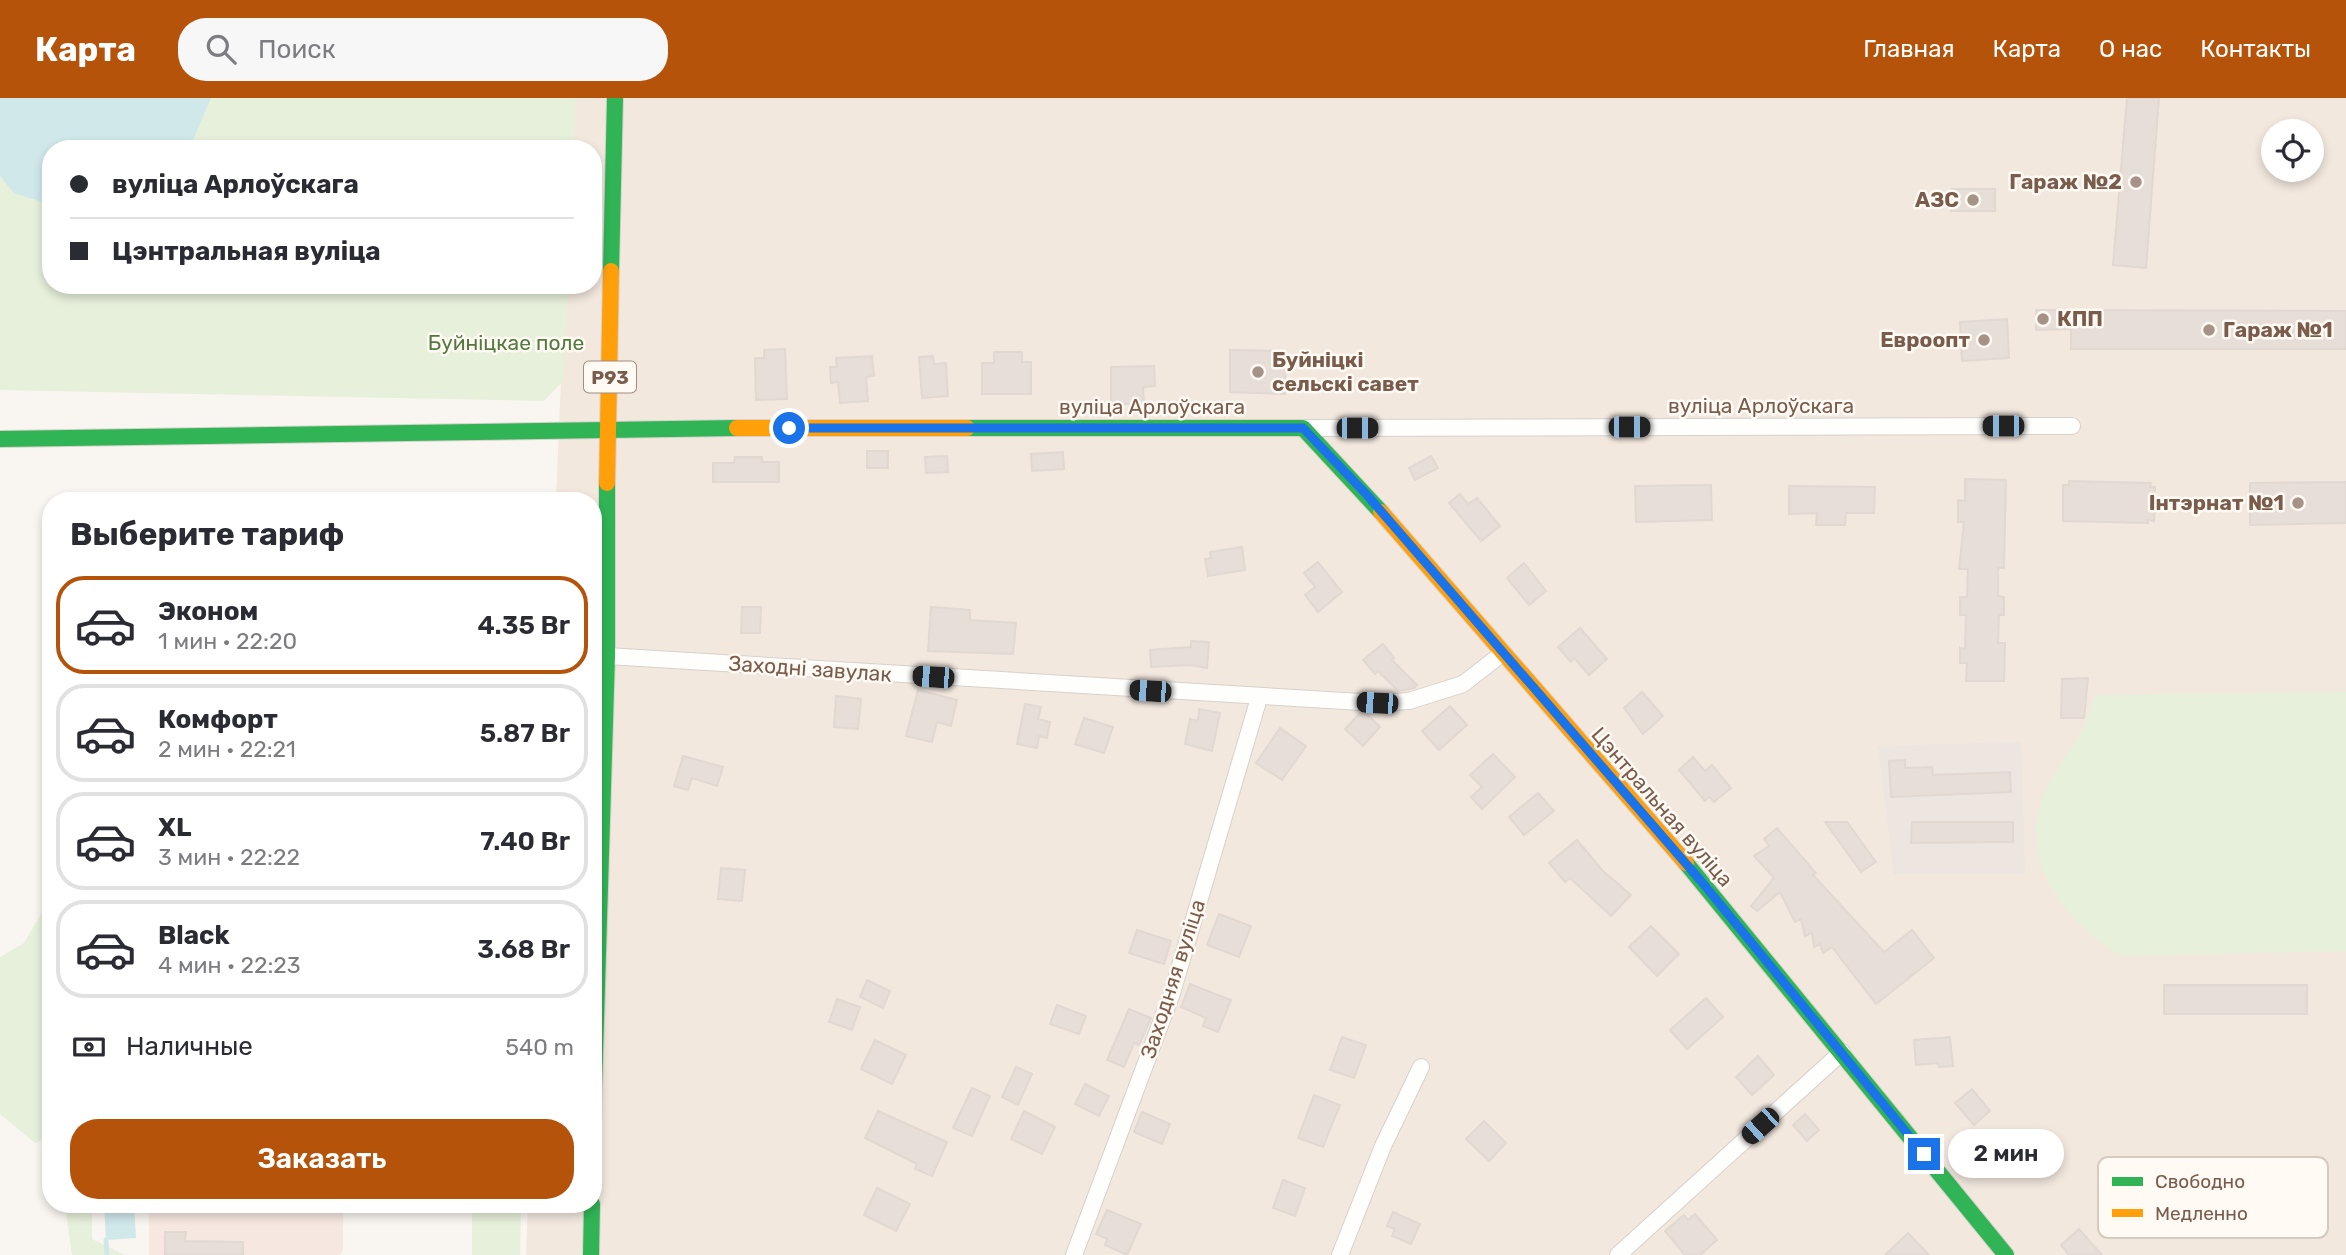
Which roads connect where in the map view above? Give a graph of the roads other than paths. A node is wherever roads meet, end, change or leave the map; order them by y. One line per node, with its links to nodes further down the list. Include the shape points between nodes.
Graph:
1 (615, 98): 4 (street, Р93)
2 (2072, 426): 3 (street, вуліца Арлоўскага)
3 (1303, 428): 4 (street, вуліца Арлоўскага); 6 (street, Цэнтральная вуліца)
4 (609, 429): 5 (street, вуліца Арлоўскага); 7 (street, Р93)
5 (0, 439)
6 (1503, 653): 8 (street, Заходні завулак, via 1462,684 1409,701); 10 (street, Цэнтральная вуліца)
7 (607, 656): 8 (street, Заходні завулак); 9 (street, Р93)
8 (1259, 698): 14 (street, Заходняя вуліца, via 1172,993)
9 (602, 821)
10 (1842, 1052): 16 (street); 17 (street, Цэнтральная вуліца)
11 (1421, 1067): 15 (street, via 1383,1146)
12 (592, 1213): 13 (street)
13 (591, 1255)
14 (1074, 1255)
15 (1340, 1255)
16 (1618, 1255)
17 (2006, 1255)

